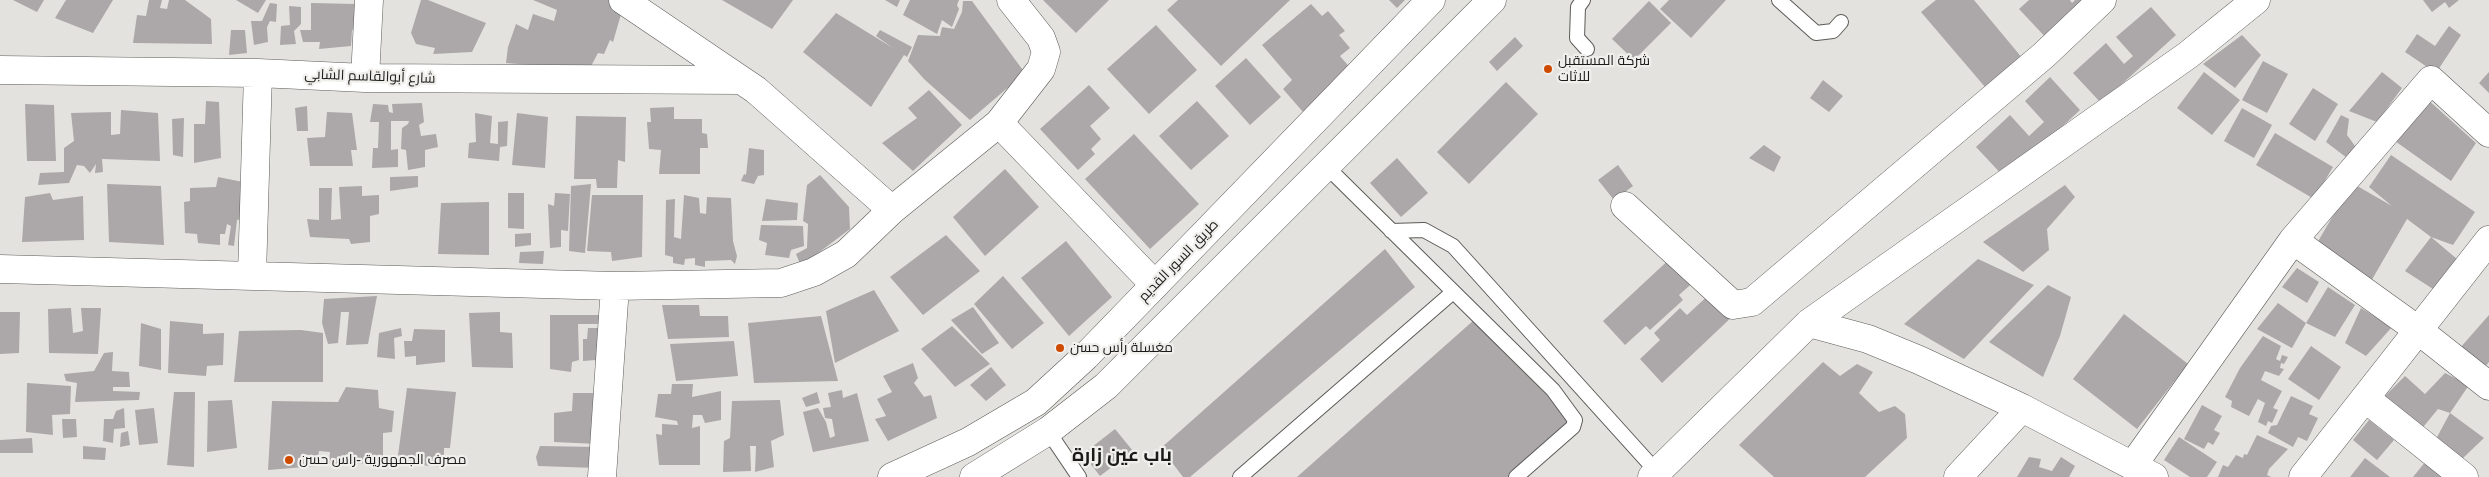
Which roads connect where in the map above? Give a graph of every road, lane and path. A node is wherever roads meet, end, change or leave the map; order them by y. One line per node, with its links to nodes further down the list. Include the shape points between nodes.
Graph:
1 (368, 0): 15 (street)
2 (623, 0): 16 (street)
3 (1011, 0): 17 (street, via 1041,38 1046,52 1041,69)
4 (1432, 0): 27 (street, طريق السور القديم)
5 (1492, 0): 19 (street)
6 (1583, 0): 11 (lane, via 1578,7 1577,38)
7 (1779, 0): 10 (lane, via 1816,33 1833,31)
8 (2102, 0): 20 (street, via 2044,55 1752,302 1733,305)
9 (2256, 0): 30 (street, via 2188,55)
10 (1841, 22)
11 (1587, 49)
12 (0, 55): 13 (street)
13 (13, 71): 14 (street, شارع أبوالقاسم الشابي)
14 (258, 73): 15 (street, شارع أبوالقاسم الشابي); 26 (street)
15 (365, 78): 16 (street, شارع أبوالقاسم الشابي)
16 (741, 80): 21 (street)
17 (999, 123): 21 (street); 27 (street)
18 (2489, 133): 23 (street, via 2431,80)
19 (1326, 166): 22 (lane); 35 (street, via 1106,386)
20 (1625, 206)
21 (892, 210): 28 (street, via 846,254 814,272 781,283)
22 (1391, 230): 29 (lane); 37 (lane, via 1424,230 1452,246)
23 (2293, 240): 31 (street); 36 (street)
24 (2487, 245): 31 (street)
25 (0, 270): 26 (street)
26 (252, 275): 28 (street)
27 (1155, 285): 39 (street, طريق السور القديم, via 1036,402 968,442)
28 (615, 286): 38 (street)
29 (1453, 292): 42 (lane); 43 (lane, via 1552,390 1575,420 1573,427)
30 (1809, 323): 34 (street, via 1868,339); 37 (street)
31 (2418, 330): 32 (street); 33 (street)
32 (2489, 386)
33 (2365, 398): 45 (street); 46 (street)
34 (2022, 408): 36 (street); 44 (street)
35 (1048, 431): 40 (street); 41 (lane)
36 (2144, 471)
37 (1655, 474)
38 (602, 477)
39 (892, 477)
40 (974, 477)
41 (1079, 477)
42 (1240, 477)
43 (1516, 477)
44 (1958, 477)
45 (2303, 477)
46 (2464, 477)

